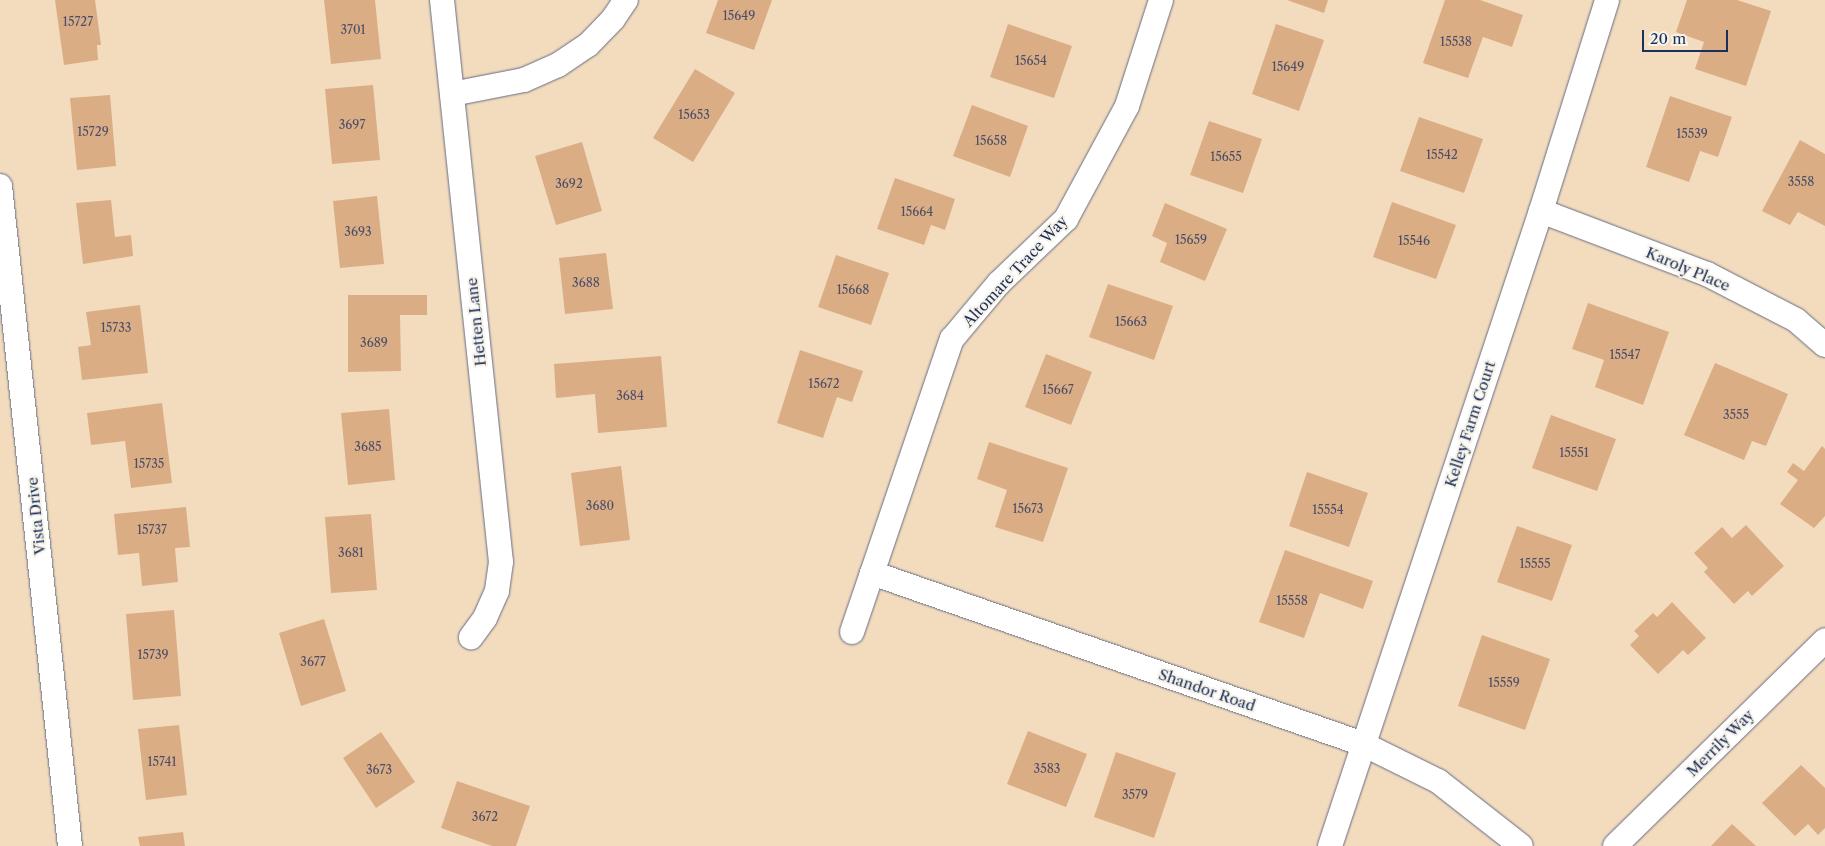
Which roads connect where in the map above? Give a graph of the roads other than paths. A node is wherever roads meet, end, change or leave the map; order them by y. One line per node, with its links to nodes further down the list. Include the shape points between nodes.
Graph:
1 (442, 0): 5 (street, Hetten Lane)
2 (626, 0): 5 (street, via 588,45 558,65 524,80)
3 (1161, 0): 9 (street, Altomare Trace Way, via 1127,106 1066,219 999,283 952,339)
4 (1607, 0): 7 (street, Kelley Farm Court)
5 (452, 94): 11 (street, Hetten Lane, via 501,562 496,591 485,618)
6 (0, 186): 14 (street, Vista Drive)
7 (1541, 211): 8 (street, Karoly Place, via 1707,274 1796,320); 13 (street, Kelley Farm Court)
8 (1825, 345)
9 (872, 573): 10 (street, Altomare Trace Way); 13 (street, Shandor Road)
10 (852, 632)
11 (471, 637)
12 (1825, 640): 17 (street, Merrily Way)
13 (1363, 744): 15 (street, Kelley Farm Court); 16 (street, Shandor Road, via 1438,781)
14 (70, 846)
15 (1330, 846)
16 (1521, 846)
17 (1615, 846)

